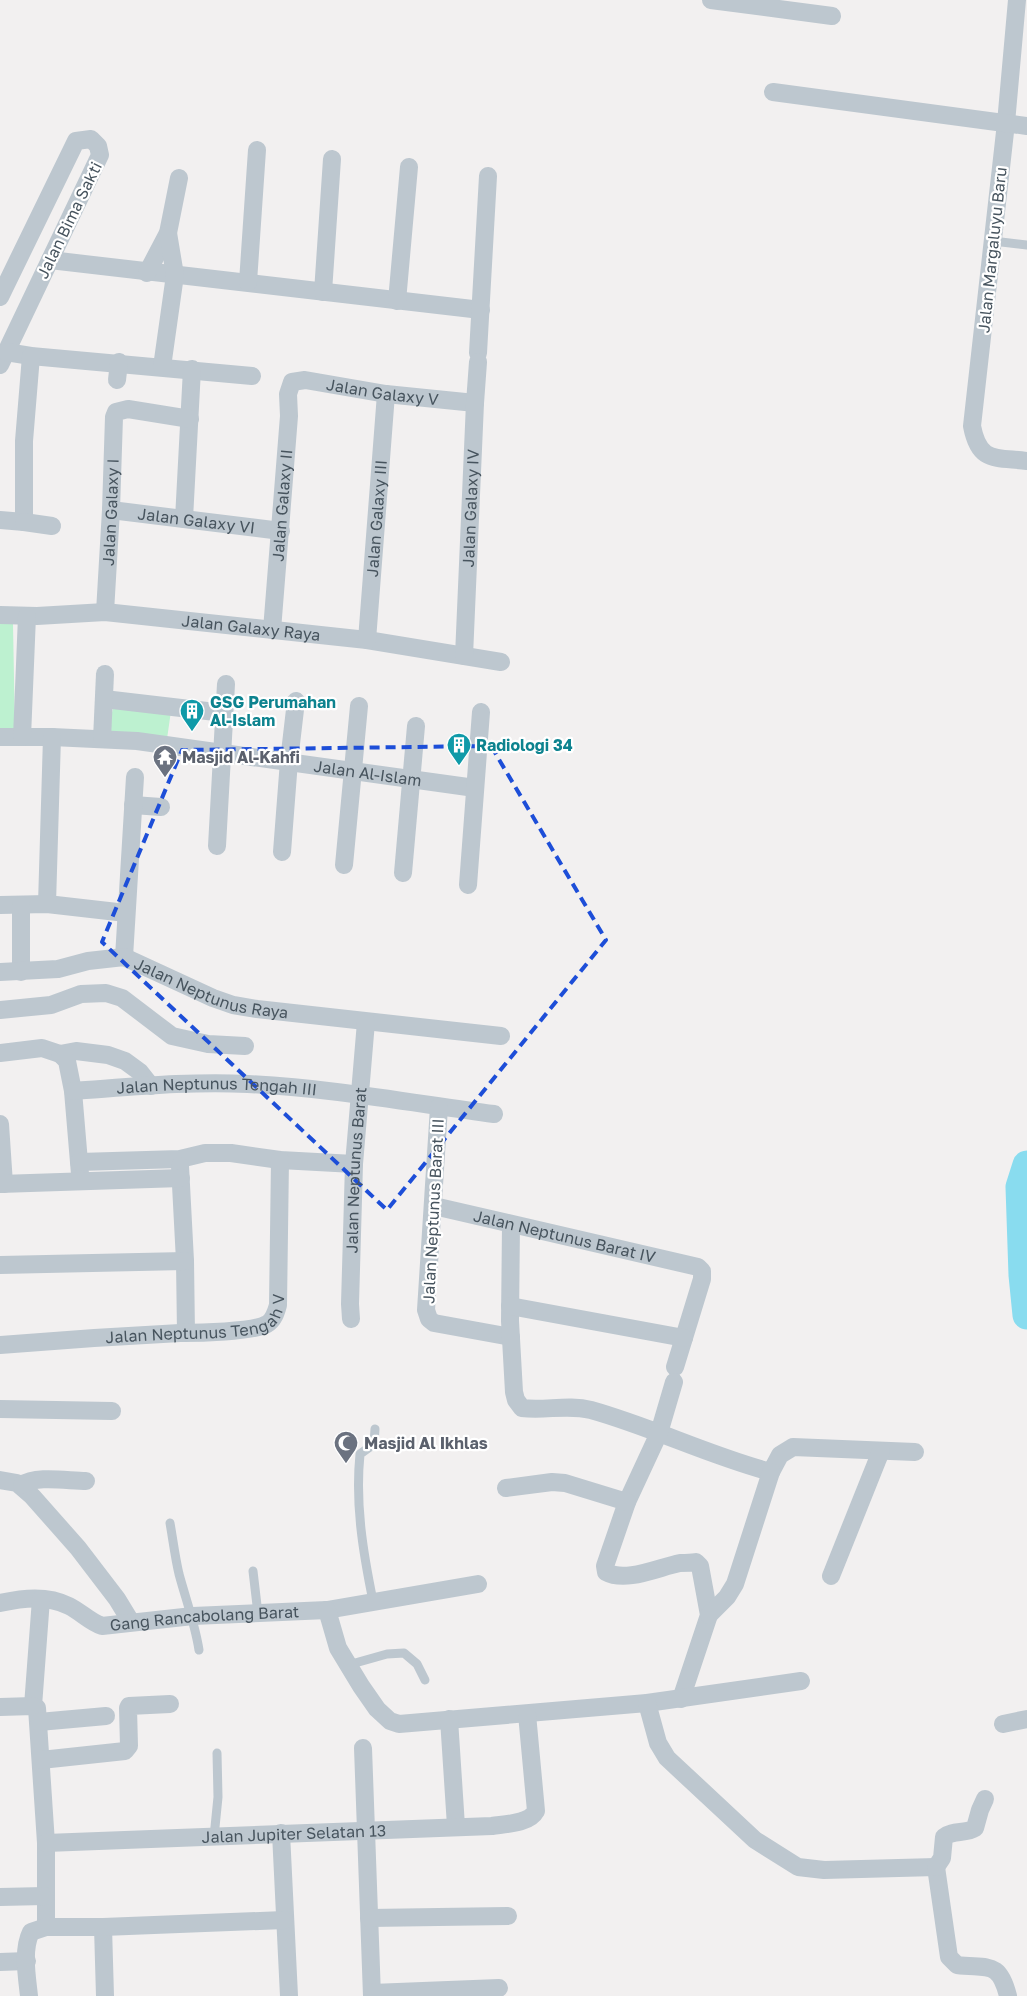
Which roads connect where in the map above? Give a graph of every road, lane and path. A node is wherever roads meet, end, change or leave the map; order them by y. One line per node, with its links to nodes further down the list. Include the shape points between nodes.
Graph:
1 (711, 0): 3 (street)
2 (1017, 0): 6 (street, Jalan Margaluyu Baru)
3 (788, 5): 4 (street)
4 (832, 16)
5 (773, 92): 6 (street)
6 (1006, 123): 7 (street); 14 (street, Jalan Margaluyu Baru)
7 (1027, 126)
8 (257, 150): 19 (street)
9 (332, 159): 20 (street)
10 (409, 167): 22 (street)
11 (488, 176): 23 (street, Jalan Galaxy IV)
12 (179, 178): 13 (street)
13 (168, 233): 17 (street); 18 (street)
14 (993, 241): 15 (lane); 35 (street, Jalan Margaluyu Baru, via 972,426 975,442 988,455)
15 (1027, 245)
16 (50, 260): 17 (street); 21 (street, Jalan Bima Sakti, via 100,155 98,146 91,139 76,141); 25 (street, Jalan Bima Sakti)
17 (147, 273): 18 (street)
18 (175, 275): 19 (street); 27 (street)
19 (248, 282): 20 (street)
20 (323, 292): 22 (street)
21 (0, 297)
22 (397, 301): 23 (street)
23 (481, 310): 33 (street, Jalan Galaxy IV)
24 (31, 356): 25 (street); 26 (street); 39 (street, via 24,441)
25 (3, 358)
26 (119, 362): 27 (street); 30 (street)
27 (162, 366): 28 (street)
28 (192, 369): 29 (street); 34 (street)
29 (252, 376)
30 (117, 380)
31 (292, 382): 32 (street, Jalan Galaxy V, via 305,380); 41 (street, Jalan Galaxy II, via 288,394)
32 (386, 394): 33 (street, Jalan Galaxy V); 46 (street, Jalan Galaxy III)
33 (475, 403): 47 (street, Jalan Galaxy IV)
34 (190, 419): 36 (street, Jalan Galaxy I, via 128,409 116,412); 37 (street)
35 (1027, 461)
36 (111, 510): 37 (street, Jalan Galaxy VI); 42 (street, Jalan Galaxy I)
37 (184, 519): 41 (street, Jalan Galaxy VI)
38 (0, 520): 39 (street)
39 (24, 522): 40 (street)
40 (52, 526)
41 (281, 531): 45 (street, Jalan Galaxy II)
42 (105, 612): 44 (street, Jalan Galaxy Raya); 45 (street, Jalan Galaxy Raya)
43 (0, 615): 44 (street, Jalan Galaxy Raya)
44 (27, 616): 57 (street)
45 (272, 630): 46 (street, Jalan Galaxy Raya)
46 (367, 640): 47 (street, Jalan Galaxy Raya)
47 (464, 656): 48 (street, Jalan Galaxy Raya)
48 (501, 662)
49 (105, 674): 51 (street)
50 (226, 684): 55 (street)
51 (104, 699): 55 (street); 60 (street)
52 (296, 701): 62 (street)
53 (359, 706): 63 (street)
54 (481, 712): 66 (street)
55 (224, 713): 61 (street)
56 (416, 726): 65 (street)
57 (22, 736): 58 (street, Jalan Al-Islam); 59 (street, Jalan Al-Islam)
58 (0, 737)
59 (52, 737): 60 (street, Jalan Al-Islam); 74 (street)
60 (102, 739): 61 (street, Jalan Al-Islam)
61 (222, 754): 62 (street, Jalan Al-Islam); 69 (street)
62 (289, 761): 63 (street, Jalan Al-Islam); 70 (street)
63 (353, 771): 65 (street, Jalan Al-Islam); 71 (street)
64 (135, 777): 67 (street)
65 (410, 779): 66 (street, Jalan Al-Islam); 72 (street)
66 (476, 788): 73 (street)
67 (134, 805): 68 (street); 77 (street)
68 (160, 807)
69 (217, 846)
70 (282, 852)
71 (344, 865)
72 (403, 873)
73 (468, 885)
74 (47, 904): 76 (street); 77 (street)
75 (0, 905): 76 (street)
76 (21, 905): 80 (street)
77 (126, 913): 78 (street)
78 (124, 957): 80 (street, Jalan Neptunus Raya); 82 (street, Jalan Neptunus Raya, via 233,1005)
79 (0, 972): 80 (street, Jalan Neptunus Raya)
80 (21, 972)
81 (0, 1010): 84 (street, via 51,1005 82,994 106,993 122,998 172,1036 208,1044)
82 (366, 1022): 83 (street, Jalan Neptunus Raya); 89 (street, Jalan Neptunus Barat)
83 (501, 1036)
84 (245, 1046)
85 (0, 1054): 86 (street, via 42,1048)
86 (60, 1054): 87 (street, via 76,1051 96,1053 125,1061); 88 (street, via 67,1061)
87 (151, 1086): 88 (street, Jalan Neptunus Tengah III); 89 (street, Jalan Neptunus Tengah III, via 249,1084)
88 (73, 1091): 95 (street)
89 (360, 1095): 90 (street, Jalan Neptunus Tengah III); 96 (street, Jalan Neptunus Barat)
90 (439, 1107): 91 (street, Jalan Neptunus Tengah III); 100 (street, Jalan Neptunus Barat III)
91 (494, 1114)
92 (0, 1124): 99 (street)
93 (180, 1159): 94 (street, via 204,1153 231,1153); 95 (street); 97 (street)
94 (280, 1160): 96 (street); 106 (street, Jalan Neptunus Tengah V, via 278,1305 275,1316 268,1324 259,1327)
95 (79, 1162): 98 (street)
96 (354, 1164): 105 (street, Jalan Neptunus Barat)
97 (181, 1178): 98 (street); 102 (street)
98 (81, 1182): 99 (street)
99 (2, 1184)
100 (434, 1206): 101 (street, Jalan Neptunus Barat IV); 107 (street, Jalan Neptunus Barat III, via 426,1310 429,1319 434,1323)
101 (511, 1225): 104 (street); 108 (street, Jalan Neptunus Barat IV, via 694,1265 702,1271 702,1279)
102 (185, 1261): 103 (street); 106 (street)
103 (0, 1265)
104 (510, 1306): 107 (street); 108 (street)
105 (352, 1319)
106 (186, 1333): 109 (street, Jalan Neptunus Tengah V)
107 (511, 1336): 113 (street, via 514,1392 522,1408 589,1410)
108 (684, 1338): 113 (street)
109 (0, 1344)
110 (0, 1409): 111 (street)
111 (112, 1411)
112 (376, 1428): 127 (lane, via 374,1444 360,1454 358,1498)
113 (659, 1432): 116 (street, via 743,1465); 121 (street)
114 (881, 1451): 115 (street); 116 (street, via 797,1447 786,1450); 124 (street)
115 (915, 1452)
116 (771, 1472): 131 (street, via 735,1584)
117 (0, 1480): 119 (street)
118 (86, 1481): 119 (street, via 37,1480)
119 (22, 1486): 133 (street, via 78,1548)
120 (506, 1488): 121 (street, via 565,1483)
121 (627, 1502): 131 (street, via 607,1556 606,1572 619,1576 696,1562 700,1566)
122 (170, 1523): 132 (lane, via 179,1573)
123 (253, 1571): 130 (lane)
124 (831, 1576)
125 (478, 1584): 127 (street, Gang Rancabolang Barat)
126 (41, 1599): 128 (street, Gang Rancabolang Barat); 133 (street, Gang Rancabolang Barat, via 70,1606 102,1626); 142 (street)
127 (373, 1601): 129 (street, Gang Rancabolang Barat)
128 (0, 1603)
129 (327, 1610): 130 (street, Gang Rancabolang Barat); 135 (street, via 338,1648)
130 (258, 1614): 132 (street, Gang Rancabolang Barat)
131 (709, 1615): 138 (street)
132 (193, 1616): 133 (street, Gang Rancabolang Barat); 134 (lane)
133 (131, 1622)
134 (199, 1650)
135 (348, 1665): 136 (lane, via 387,1654 404,1654 417,1664); 145 (street, via 377,1709 390,1721 408,1724)
136 (425, 1680)
137 (801, 1681): 138 (street)
138 (681, 1699): 139 (street)
139 (647, 1703): 143 (street); 157 (street, via 658,1743 667,1758 755,1840 798,1866 824,1870)
140 (170, 1704): 150 (street, via 128,1708 129,1746 125,1750)
141 (0, 1707): 142 (street)
142 (36, 1714): 144 (street); 150 (street)
143 (527, 1714): 145 (street); 152 (street, Jalan Jupiter Selatan 13, via 534,1815 492,1826)
144 (106, 1716)
145 (449, 1719): 152 (street)
146 (1027, 1719): 147 (street)
147 (1002, 1724)
148 (363, 1748): 153 (street)
149 (217, 1753): 155 (lane, via 218,1797)
150 (41, 1760): 156 (street)
151 (985, 1799): 157 (street, via 975,1828 944,1837 942,1858)
152 (456, 1826): 153 (street, Jalan Jupiter Selatan 13)
153 (366, 1830): 154 (street, Jalan Jupiter Selatan 13); 161 (street)
154 (281, 1833): 155 (street, Jalan Jupiter Selatan 13); 162 (street)
155 (214, 1837): 156 (street, Jalan Jupiter Selatan 13)
156 (46, 1843): 158 (street)
157 (936, 1868): 172 (street, via 949,1956 958,1965 990,1967 1000,1973)
158 (46, 1896): 159 (street); 163 (street)
159 (0, 1897)
160 (508, 1916): 161 (street)
161 (369, 1918): 168 (street)
162 (284, 1920): 164 (street); 171 (street)
163 (46, 1927): 164 (street); 165 (street, via 31,1932 28,1937)
164 (104, 1927): 170 (street)
165 (26, 1961): 166 (street); 169 (street)
166 (0, 1962)
167 (499, 1988): 168 (street)
168 (372, 1995)
169 (29, 1996)
170 (105, 1996)
171 (289, 1996)
172 (1008, 1996)

